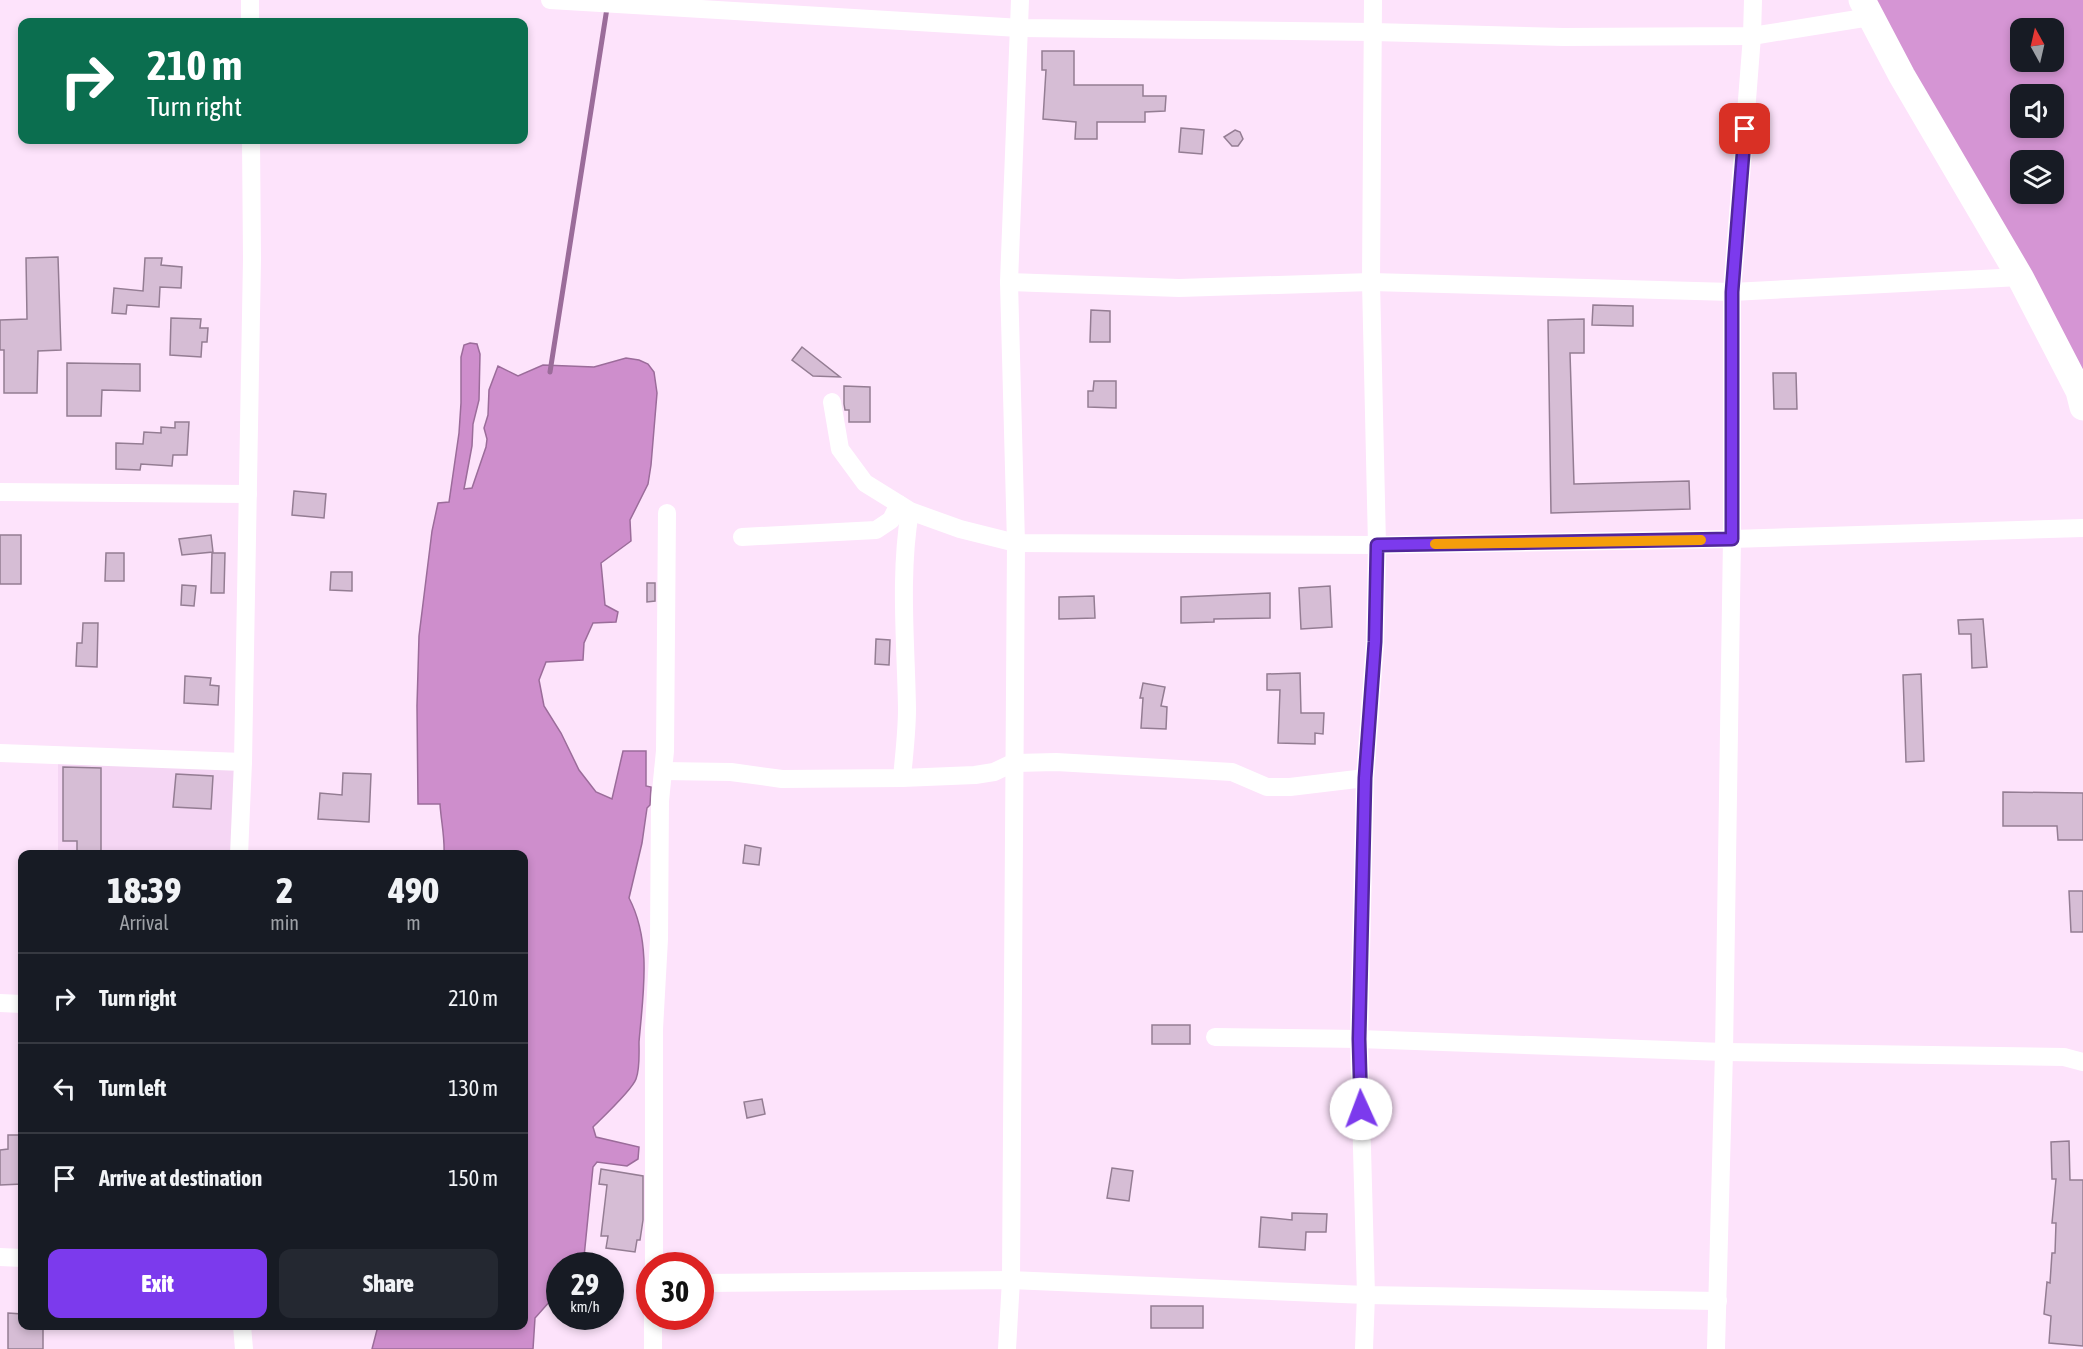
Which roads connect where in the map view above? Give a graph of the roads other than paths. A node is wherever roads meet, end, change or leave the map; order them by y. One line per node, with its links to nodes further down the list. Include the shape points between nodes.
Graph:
1 (250, 0): 7 (street)
2 (550, 0): 8 (street)
3 (1020, 0): 8 (street)
4 (1373, 0): 9 (street)
5 (1753, 0): 10 (street)
6 (1866, 8): 10 (street); 12 (main road)
7 (250, 18)
8 (1020, 28): 9 (street); 13 (street)
9 (1373, 32): 10 (street); 14 (street)
10 (1752, 36): 15 (street)
11 (251, 144): 19 (street)
12 (2020, 277): 15 (street); 17 (main road, via 2079,391)
13 (1009, 282): 14 (street, via 1179,288); 25 (street)
14 (1371, 282): 15 (street); 26 (street)
15 (1732, 292): 24 (street)
16 (832, 402): 20 (street, via 840,449 865,483)
17 (2083, 407)
18 (0, 492): 19 (street)
19 (248, 494): 28 (street)
20 (905, 508): 23 (street, via 876,530); 25 (street, via 960,529); 31 (street, via 907,712)
21 (667, 513): 30 (street)
22 (2083, 528): 24 (street)
23 (742, 537)
24 (1732, 539): 26 (street); 38 (street)
25 (1016, 543): 26 (street); 29 (street)
26 (1377, 545): 32 (street)
27 (0, 753): 28 (street)
28 (243, 762): 33 (street)
29 (1013, 763): 31 (street, via 975,775); 32 (street, via 1232,772 1267,787); 43 (street)
30 (663, 771): 31 (street, via 731,772 782,779); 40 (street, via 654,1029)
31 (902, 778)
32 (1365, 778): 37 (street)
33 (239, 850)
34 (0, 1003): 35 (street)
35 (18, 1004)
36 (1215, 1037): 37 (street)
37 (1359, 1039): 38 (street); 45 (street)
38 (1724, 1052): 39 (street, via 2064,1057); 46 (street)
39 (2083, 1062)
40 (654, 1252)
41 (0, 1257): 42 (street)
42 (18, 1258)
43 (1011, 1280): 44 (street); 45 (street); 51 (street)
44 (714, 1283)
45 (1366, 1295): 46 (street); 52 (street)
46 (1718, 1301): 53 (street)
47 (242, 1330): 49 (street)
48 (653, 1330): 50 (street)
49 (244, 1349)
50 (652, 1349)
51 (1007, 1349)
52 (1364, 1349)
53 (1716, 1349)

